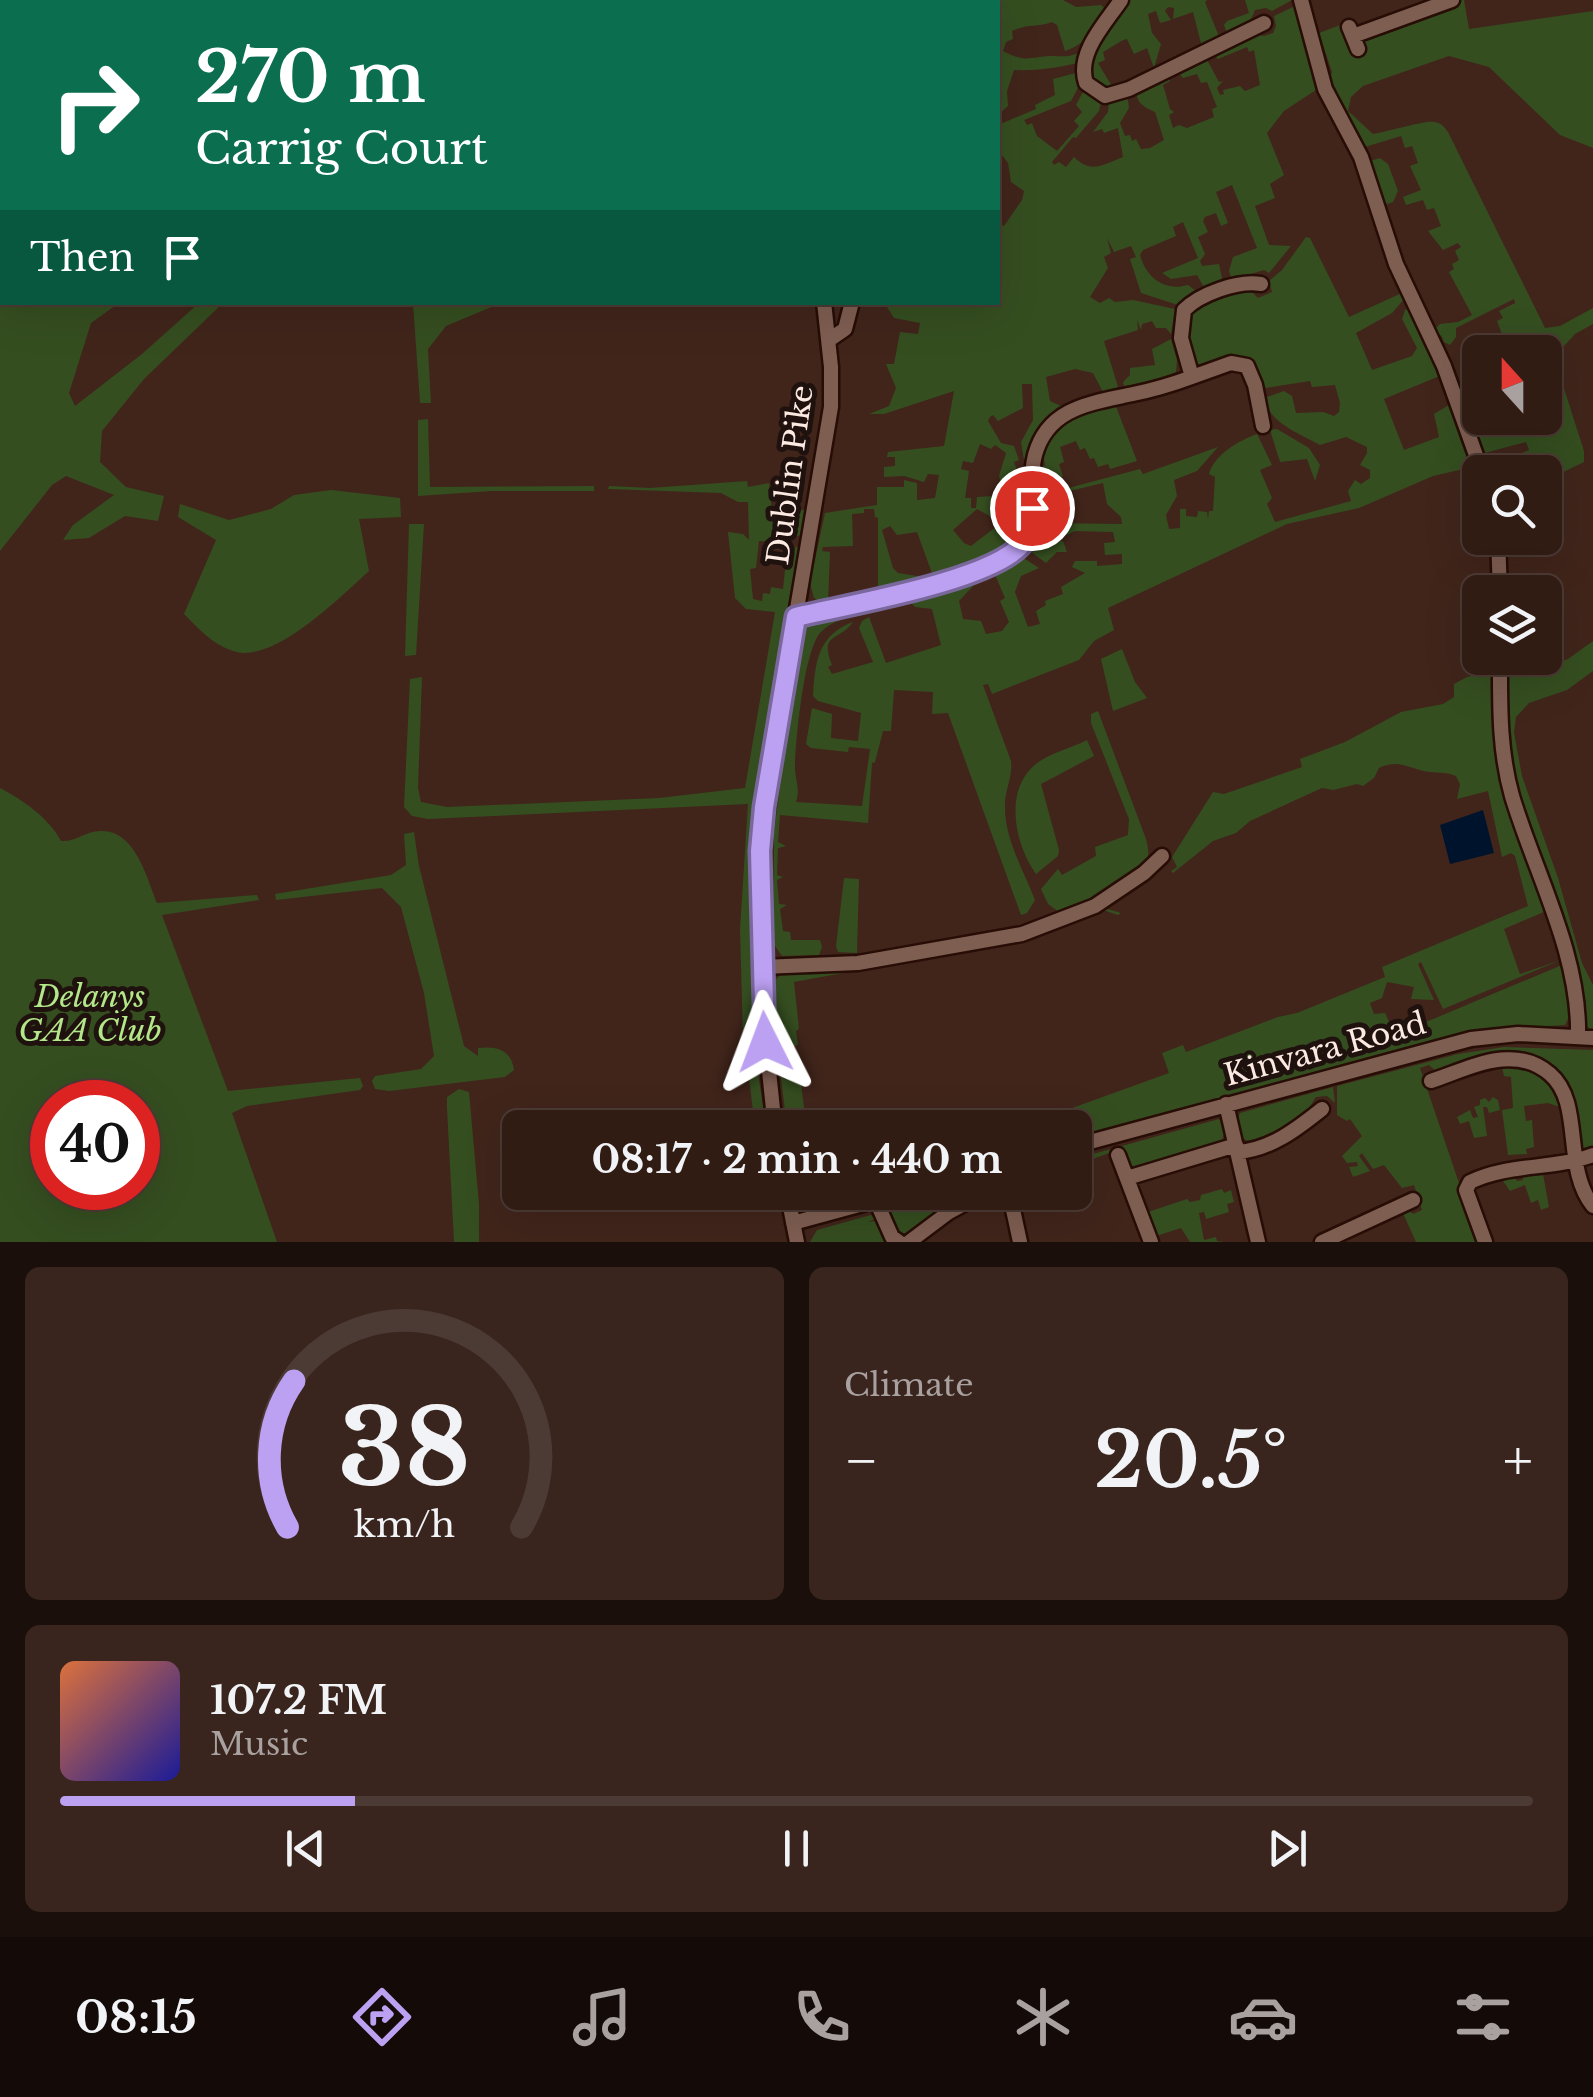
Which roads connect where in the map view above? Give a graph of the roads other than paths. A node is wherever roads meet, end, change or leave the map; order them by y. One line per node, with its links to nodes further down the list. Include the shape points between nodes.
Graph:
1 (1121, 0): 4 (street, via 1082,68 1086,83 1105,96)
2 (1301, 0): 12 (street, via 1325,90 1361,157 1396,264)
3 (1452, 0): 5 (street)
4 (1264, 24)
5 (1353, 38)
6 (1261, 284): 10 (street, via 1203,297 1184,310 1180,338)
7 (824, 305): 9 (street, Dublin Pike)
8 (851, 305): 9 (street, via 845,329)
9 (829, 340): 13 (street, Dublin Pike, via 831,407)
10 (1192, 377): 11 (street, via 1232,363 1247,366); 13 (street, via 1080,405 1054,422 1034,458 1029,532 1006,556 954,578)
11 (1263, 426)
12 (1476, 455)
13 (796, 617): 16 (street, Dublin Pike, via 764,807)
14 (1500, 675): 17 (street, via 1507,776)
15 (1162, 856): 16 (street, via 1096,906 1022,934 858,963)
16 (762, 967): 21 (street, Dublin Pike)
17 (1586, 1037): 19 (street, Kinvara Road, via 1471,1039)
18 (1431, 1080): 26 (street, via 1501,1059 1539,1065 1567,1099)
19 (1226, 1104): 22 (street, Kinvara Road); 23 (street)
20 (1322, 1109): 23 (street, via 1263,1148)
21 (774, 1110)
22 (1092, 1141)
23 (1236, 1149): 27 (street); 41 (street)
24 (1118, 1155): 27 (street)
25 (1593, 1155): 26 (street)
26 (1574, 1162): 29 (street); 43 (street, via 1470,1182 1466,1190)
27 (1127, 1178): 40 (street)
28 (1412, 1200): 42 (street)
29 (1593, 1206)
30 (789, 1210): 35 (street)
31 (842, 1210): 35 (street)
32 (880, 1210): 37 (street)
33 (953, 1210): 38 (street)
34 (1013, 1210): 39 (street)
35 (792, 1223): 36 (street)
36 (797, 1242)
37 (899, 1242)
38 (909, 1242)
39 (1020, 1242)
40 (1150, 1242)
41 (1258, 1242)
42 (1322, 1242)
43 (1485, 1242)

